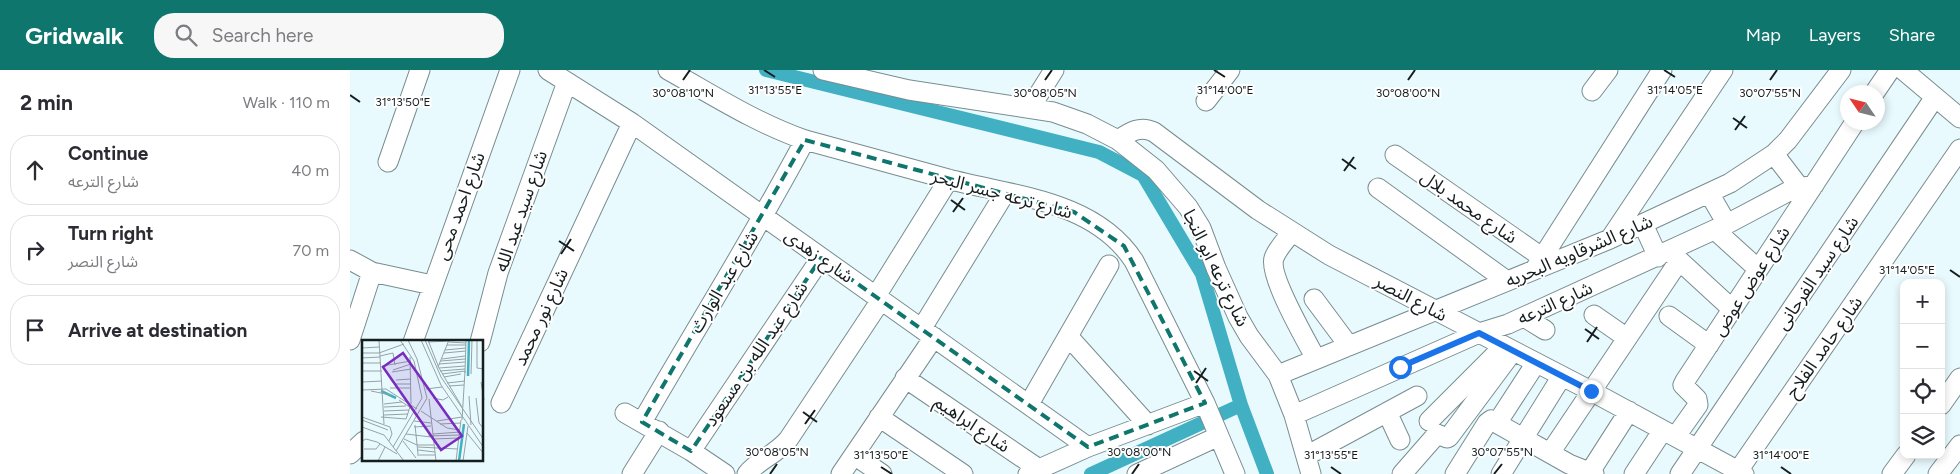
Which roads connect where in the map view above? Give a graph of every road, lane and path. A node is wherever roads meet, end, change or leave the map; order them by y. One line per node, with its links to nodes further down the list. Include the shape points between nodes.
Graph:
1 (420, 70): 28 (street)
2 (510, 70): 47 (street, شارع احمد محى)
3 (548, 70): 14 (street, شارع زهدى)
4 (668, 70): 23 (street, شارع ترعه جسر البحر, via 748,115)
5 (823, 70): 19 (street, شارع ترعه ابو النجا, via 909,90)
6 (1054, 70): 19 (street)
7 (1230, 70): 18 (street)
8 (1608, 70): 16 (street)
9 (1662, 70): 42 (street)
10 (1724, 70): 38 (street)
11 (1841, 70): 26 (street, شارع الشرقاويه البحريه, via 1801,125)
12 (1890, 70): 15 (street)
13 (1903, 70): 17 (street)
14 (567, 82): 21 (street, شارع زهدى); 62 (street, شارع سيد عبد الله, via 498,273)
15 (1880, 85)
16 (1592, 91)
17 (1935, 97): 20 (street); 98 (street, شارع سيد الفرحانى)
18 (1206, 101)
19 (1030, 108): 24 (street, شارع ترعه ابو النجا, via 1088,124)
20 (1960, 118)
21 (632, 123): 34 (street, شارع زهدى); 77 (street, شارع نور محمد)
22 (1849, 130): 30 (street, شارع عوض عوض)
23 (805, 140): 29 (street, شارع ترعه جسر البحر); 34 (street, شارع عبد الوارث)
24 (1118, 140): 37 (street, شارع النصر, via 1140,129 1154,132); 69 (street, شارع ترعه ابو النجا, via 1156,170 1188,207 1201,228 1238,317)
25 (1960, 149): 108 (street, شارع حامد الفلاح)
26 (1774, 154): 30 (street); 33 (street, شارع الشرقاويه البحريه)
27 (1395, 156): 42 (street, شارع محمد بلال)
28 (388, 162)
29 (949, 179): 32 (street, شارع ترعه جسر البحر); 48 (street)
30 (1807, 186): 36 (street, شارع الترعه, via 1783,194); 44 (street, شارع عوض عوض)
31 (1378, 188): 46 (street)
32 (1005, 193): 56 (street); 78 (street, شارع ترعه جسر البحر, via 1074,212 1111,234 1124,246)
33 (1709, 193): 35 (street, شارع الشرقاويه البحريه); 36 (street)
34 (764, 217): 40 (street, شارع زهدى); 86 (street, شارع عبد الوارث)
35 (1643, 224): 38 (street, شارع الشرقاويه البحريه); 39 (street)
36 (1721, 227): 39 (street, شارع الترعه); 44 (street)
37 (1292, 232): 51 (street, شارع النصر); 66 (street, via 1273,263 1285,301)
38 (1610, 239): 42 (street, شارع الشرقاويه البحريه)
39 (1669, 256): 50 (street); 54 (street, شارع الترعه); 59 (street)
40 (822, 258): 48 (street, شارع زهدى); 99 (street, شارع عبد الله بن مسعود)
41 (350, 260): 45 (street)
42 (1539, 264): 46 (street, شارع الشرقاويه البحريه)
43 (1109, 265): 58 (street)
44 (1758, 270): 50 (street, شارع عوض عوض)
45 (372, 272): 47 (street); 60 (street)
46 (1507, 281): 51 (street, شارع الشرقاويه البحريه)
47 (432, 285): 61 (street, شارع احمد محى)
48 (878, 298): 56 (street, شارع زهدى); 112 (street, via 788,440)
49 (1314, 299): 64 (street)
50 (1732, 309): 63 (street, شارع عوض عوض)
51 (1435, 311): 57 (street, شارع النصر); 64 (street, شارع الشرقاويه البحريه)
52 (1594, 315): 59 (street)
53 (1669, 316): 63 (street)
54 (1524, 317): 55 (street); 57 (street, شارع الترعه, via 1501,328)
55 (1545, 330)
56 (928, 333): 71 (street); 79 (street, شارع زهدى)
57 (1479, 333): 65 (street, شارع النصر); 68 (street, شارع الترعه)
58 (1068, 336): 79 (street); 88 (street)
59 (1627, 338): 73 (street)
60 (350, 340)
61 (414, 340)
62 (481, 340)
63 (1708, 345): 91 (street, شارع عوض عوض, via 1683,385 1697,399 1698,405)
64 (1349, 346): 66 (street, شارع الشرقاويه البحريه)
65 (1508, 348): 67 (street, شارع النصر); 75 (street); 80 (street)
66 (1316, 360): 69 (street, شارع الشرقاويه البحريه)
67 (1536, 363): 70 (street, شارع النصر); 87 (street)
68 (1400, 367): 74 (street); 84 (street, شارع الترعه)
69 (1278, 375): 84 (street, شارع ترعه ابو النجا)
70 (1562, 376): 73 (street, شارع النصر); 93 (street)
71 (905, 378): 85 (street); 107 (street, شارع ابراهيم)
72 (1960, 378): 76 (street)
73 (1591, 391): 81 (street, شارع النصر); 100 (street)
74 (1417, 396): 82 (street); 89 (street, via 1428,412)
75 (1452, 398): 80 (street); 89 (street)
76 (1945, 399)
77 (501, 402)
78 (1205, 403): 88 (street); 92 (street, شارع ترعه جسر البحر)
79 (1029, 404): 97 (street, شارع زهدى)
80 (1469, 410): 89 (street, via 1448,438)
81 (1629, 411): 91 (street, شارع النصر); 109 (street)
82 (1387, 412): 94 (street); 103 (street, via 1358,437)
83 (625, 413): 86 (street)
84 (1294, 414): 103 (street, شارع ترعه ابو النجا)
85 (879, 417): 102 (street); 115 (street)
86 (642, 422): 90 (street)
87 (1497, 422): 93 (street); 120 (street, via 1489,421)
88 (1148, 425): 97 (street)
89 (1433, 428): 119 (street)
90 (659, 431): 99 (street); 110 (street)
91 (1670, 433): 98 (street, شارع النصر); 122 (street)
92 (1220, 436): 116 (street); 117 (street, شارع ترعه جسر البحر)
93 (1523, 438): 100 (street); 121 (street)
94 (1400, 440)
95 (362, 443): 101 (street)
96 (1960, 445): 125 (street)
97 (1088, 448): 107 (street)
98 (1698, 449): 105 (street, شارع النصر); 123 (street, شارع سيد الفرحانى)
99 (691, 451): 111 (street)
100 (1550, 453): 106 (street)
101 (350, 454)
102 (854, 455): 113 (street); 114 (street)
103 (1306, 456): 118 (street, شارع ترعه ابو النجا)
104 (1903, 459): 124 (street)
105 (1714, 467): 108 (street, شارع النصر)
106 (1566, 469): 109 (street)
107 (1034, 472)
108 (1741, 472)
109 (1592, 473)
110 (632, 474)
111 (725, 474)
112 (747, 474)
113 (842, 474)
114 (882, 474)
115 (963, 474)
116 (1137, 474)
117 (1236, 474)
118 (1311, 474)
119 (1402, 474)
120 (1455, 474)
121 (1500, 474)
122 (1634, 474)
123 (1680, 474)
124 (1892, 474)
125 (1938, 474)

